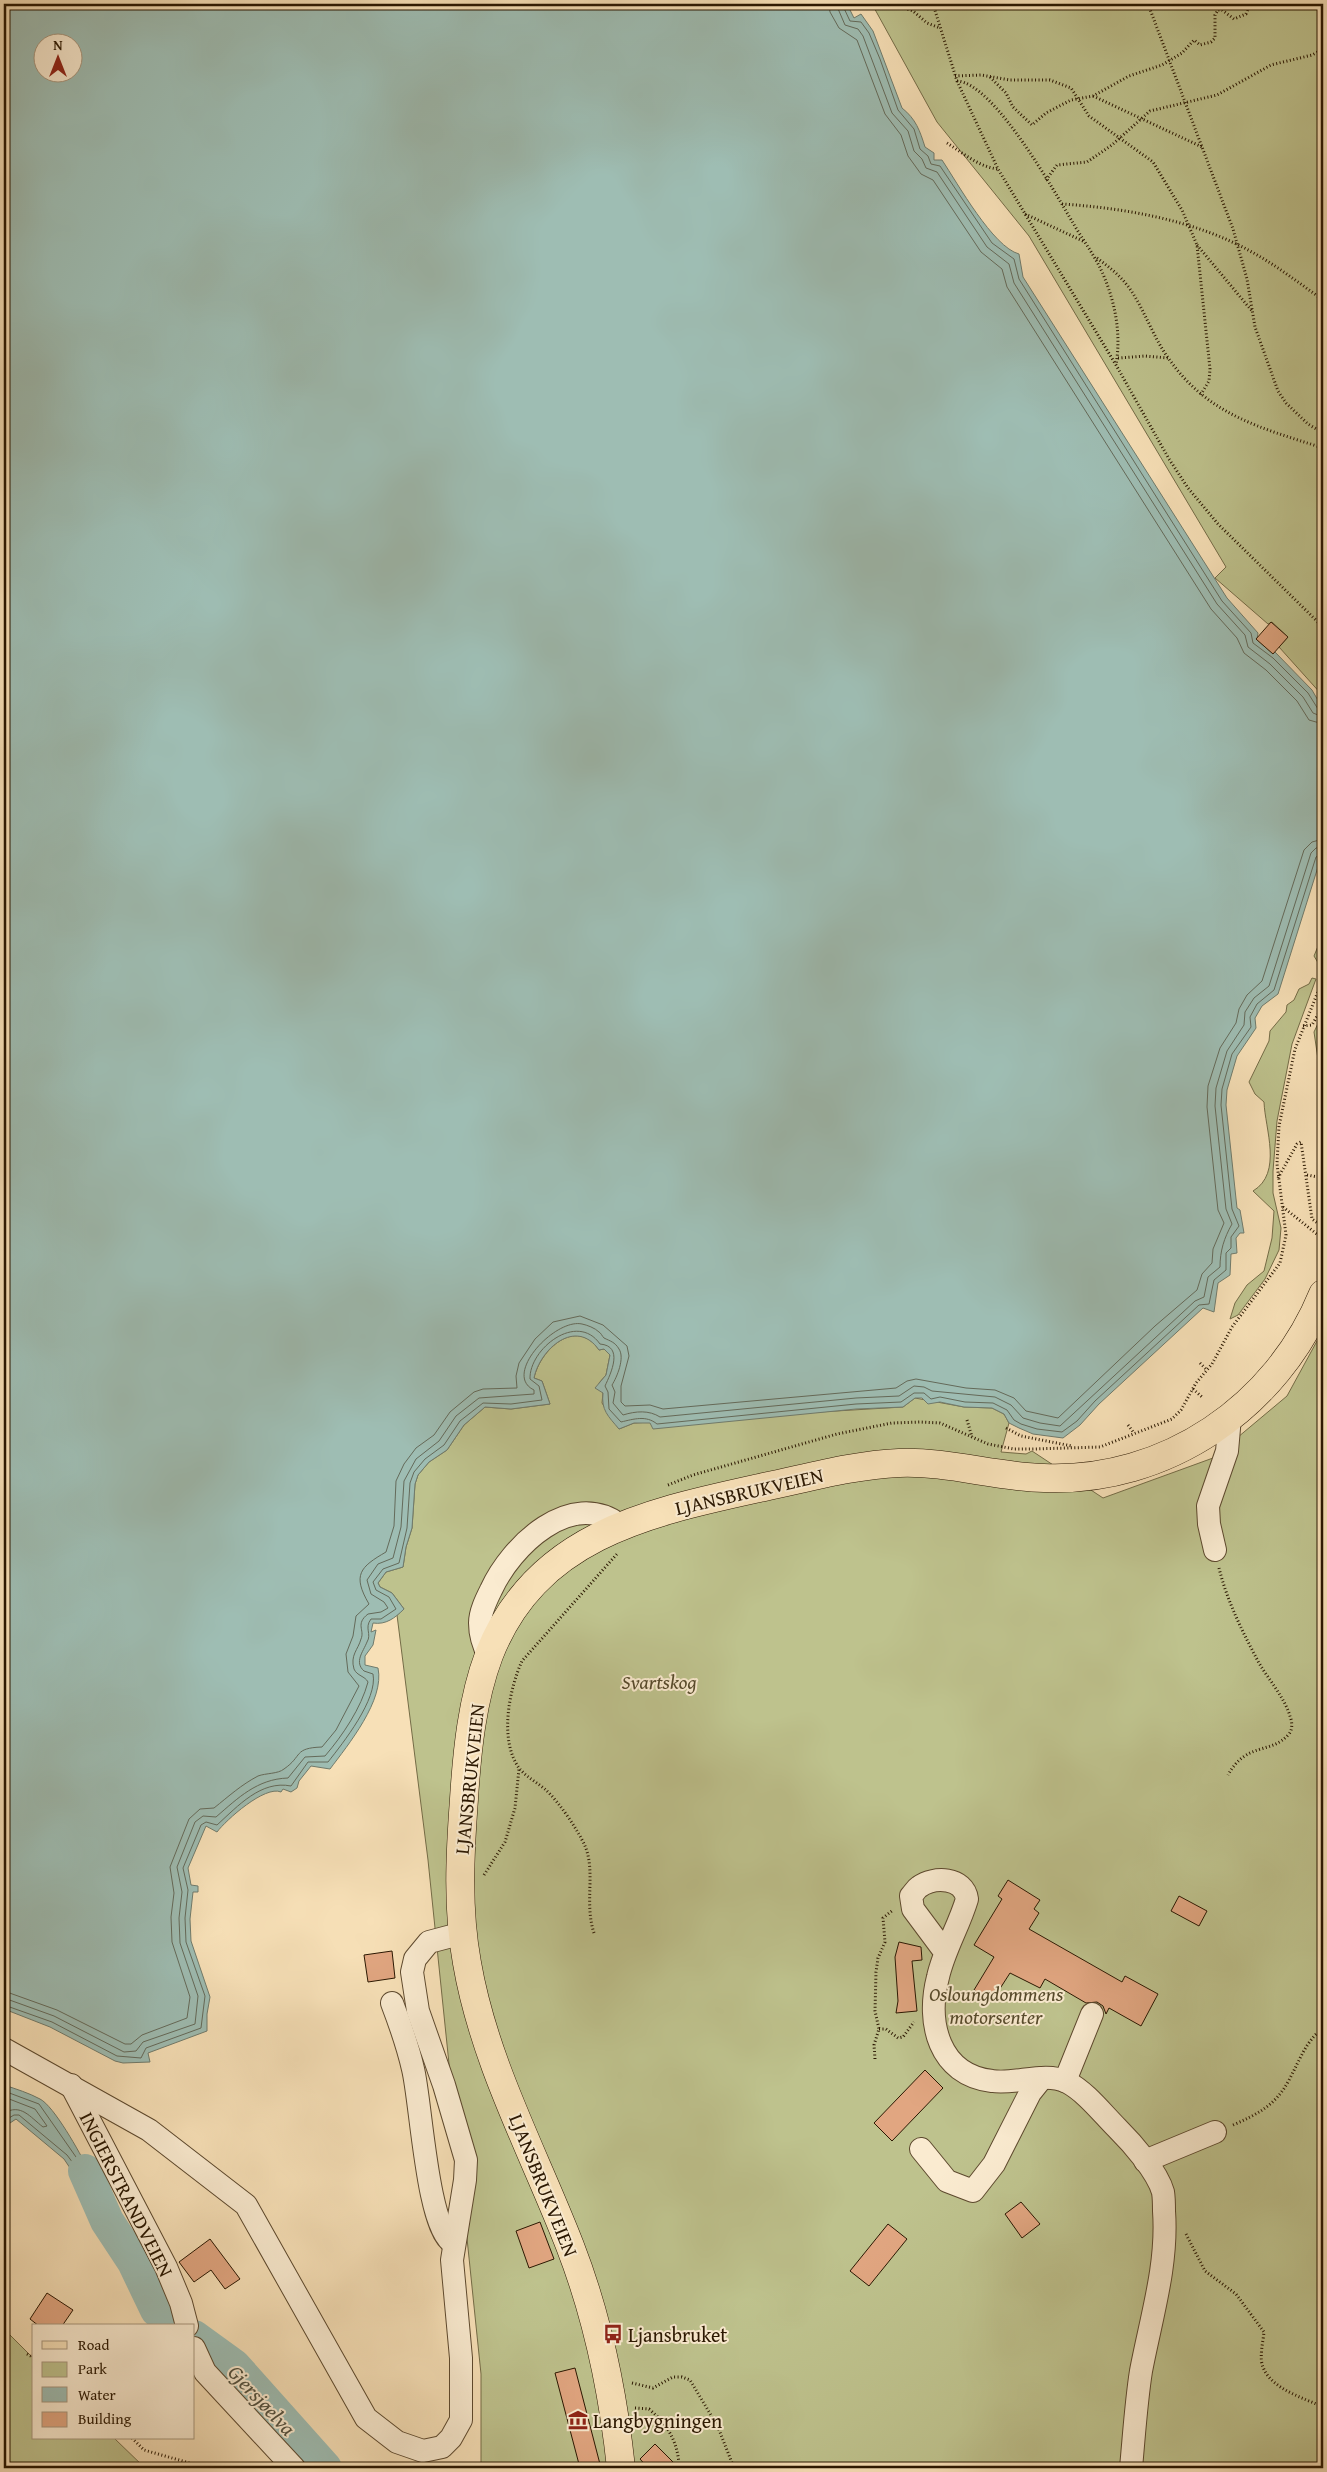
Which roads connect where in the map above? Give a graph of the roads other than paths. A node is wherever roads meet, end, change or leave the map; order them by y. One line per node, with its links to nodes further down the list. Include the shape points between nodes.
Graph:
1 (1323, 1294): 2 (main road, LJANSBRUKVEIEN, via 1296,1348 1268,1382)
2 (1230, 1417): 3 (main road, LJANSBRUKVEIEN, via 1159,1460 1113,1474 1068,1479 1038,1478 928,1463 875,1465 697,1502); 4 (street, via 1227,1451 1208,1506)
3 (621, 1538): 5 (main road, LJANSBRUKVEIEN, via 583,1543 546,1572 530,1587 506,1620); 5 (street, via 611,1518 574,1515 547,1526 518,1549 504,1565 482,1613 481,1639)
4 (1215, 1550)
5 (489, 1656): 6 (main road, LJANSBRUKVEIEN, via 472,1721 465,1781 460,1852)
6 (463, 1934): 17 (street, via 429,1942 415,1959 412,1972 418,2011 466,2160); 21 (main road, LJANSBRUKVEIEN, via 478,2012 583,2280 600,2339 612,2400)
7 (946, 1952): 7 (street, via 967,1899 966,1892 954,1881 920,1886 911,1896 913,1909); 11 (street, via 937,1979 935,2006 938,2039 946,2056 962,2072 994,2082)
8 (392, 2003): 17 (street, via 413,2068 433,2201 443,2233)
9 (1092, 2014): 12 (street)
10 (4, 2050): 13 (street)
11 (1042, 2078): 12 (street); 15 (street, via 1030,2093 994,2164 973,2191 947,2181)
12 (1065, 2081): 16 (street, via 1088,2098 1127,2137)
13 (71, 2085): 17 (street, via 149,2130 246,2205 366,2418 397,2442 423,2451 442,2447 460,2420 461,2358); 18 (street, INGIERSTRANDVEIEN, via 166,2267)
14 (1214, 2132): 16 (street)
15 (921, 2149)
16 (1145, 2161): 22 (street, via 1162,2192 1166,2232 1137,2396)
17 (453, 2243)
18 (186, 2324)
19 (195, 2350): 20 (street, via 205,2372)
20 (294, 2468)
21 (620, 2468)
22 (1131, 2468)

